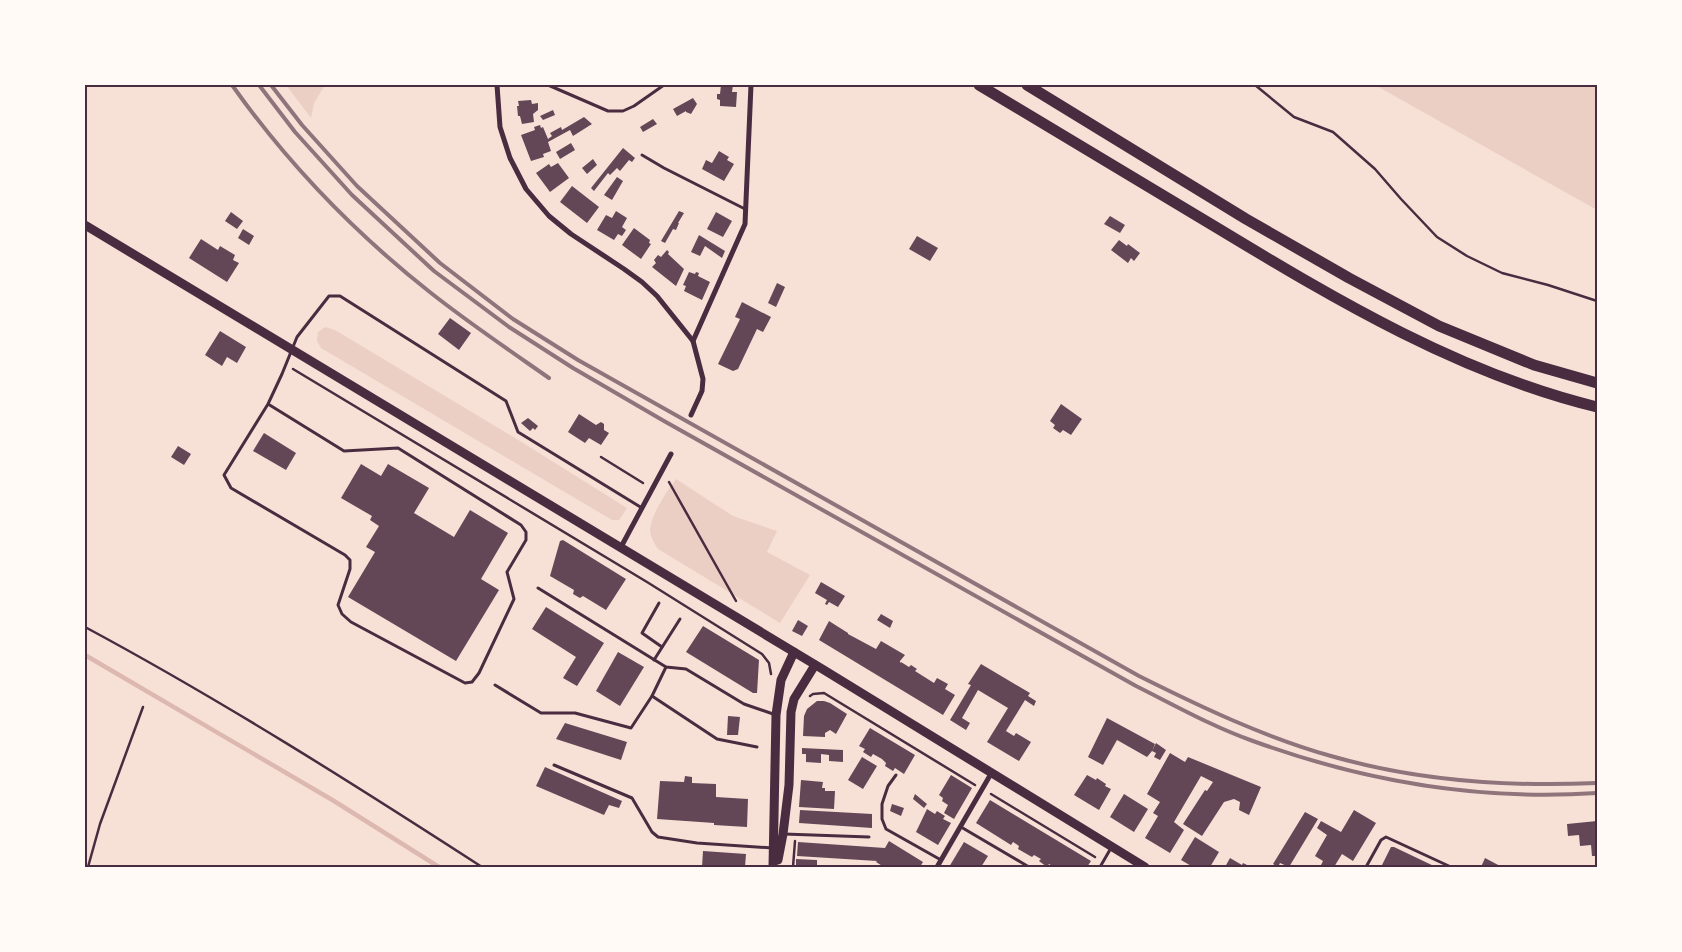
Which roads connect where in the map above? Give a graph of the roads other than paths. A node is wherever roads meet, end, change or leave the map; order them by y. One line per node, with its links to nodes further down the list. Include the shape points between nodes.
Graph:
1 (497, 85): 10 (street, via 500,126 510,158 526,189 571,234 652,291)
2 (548, 85): 3 (lane, via 608,111 623,111 634,106)
3 (664, 85)
4 (751, 85): 8 (street)
5 (979, 85): 14 (highway, via 1307,282 1413,338 1492,375)
6 (1027, 85): 12 (highway, via 1254,223 1439,326 1534,365)
7 (642, 154): 8 (lane)
8 (746, 209): 10 (street, via 745,224)
9 (85, 225): 11 (street)
10 (693, 341): 15 (street, via 703,379 702,391)
11 (292, 350): 13 (lane); 17 (lane, via 297,337 329,296 340,296 506,401 518,432); 18 (street)
12 (1597, 383)
13 (268, 404): 13 (lane, via 344,451 398,448 521,525 526,532 526,540 508,572 514,598 472,682 465,683 351,622 338,605 350,560 226,482 224,475)
14 (1597, 407)
15 (691, 415)
16 (671, 454): 17 (street)
17 (642, 508): 18 (street)
18 (621, 547): 23 (street)
19 (538, 588): 24 (lane)
20 (659, 603): 22 (lane, via 642,633)
21 (680, 619): 22 (lane)
22 (662, 647): 24 (lane)
23 (794, 652): 25 (street); 29 (street, via 781,680)
24 (654, 660): 26 (lane)
25 (815, 665): 32 (street); 35 (street, via 794,699 791,712 789,785)
26 (666, 667): 28 (lane); 29 (lane, via 686,669 744,704)
27 (495, 685): 28 (lane, via 541,713 575,713 631,728)
28 (652, 696): 30 (lane, via 717,739)
29 (776, 715): 38 (street)
30 (757, 747)
31 (554, 765): 38 (lane, via 632,798 658,837)
32 (992, 772): 34 (street); 37 (street)
33 (896, 775): 39 (lane, via 882,804 886,829)
34 (961, 827): 39 (street); 42 (lane)
35 (783, 834): 36 (lane); 40 (street)
36 (869, 837)
37 (1112, 847): 43 (lane); 44 (street)
38 (774, 848): 40 (street)
39 (941, 860): 41 (street)
40 (775, 867)
41 (937, 867)
42 (1029, 867)
43 (1100, 867)
44 (1145, 867)
45 (1366, 867): 46 (lane, via 1380,840 1386,837)
46 (1451, 867)

